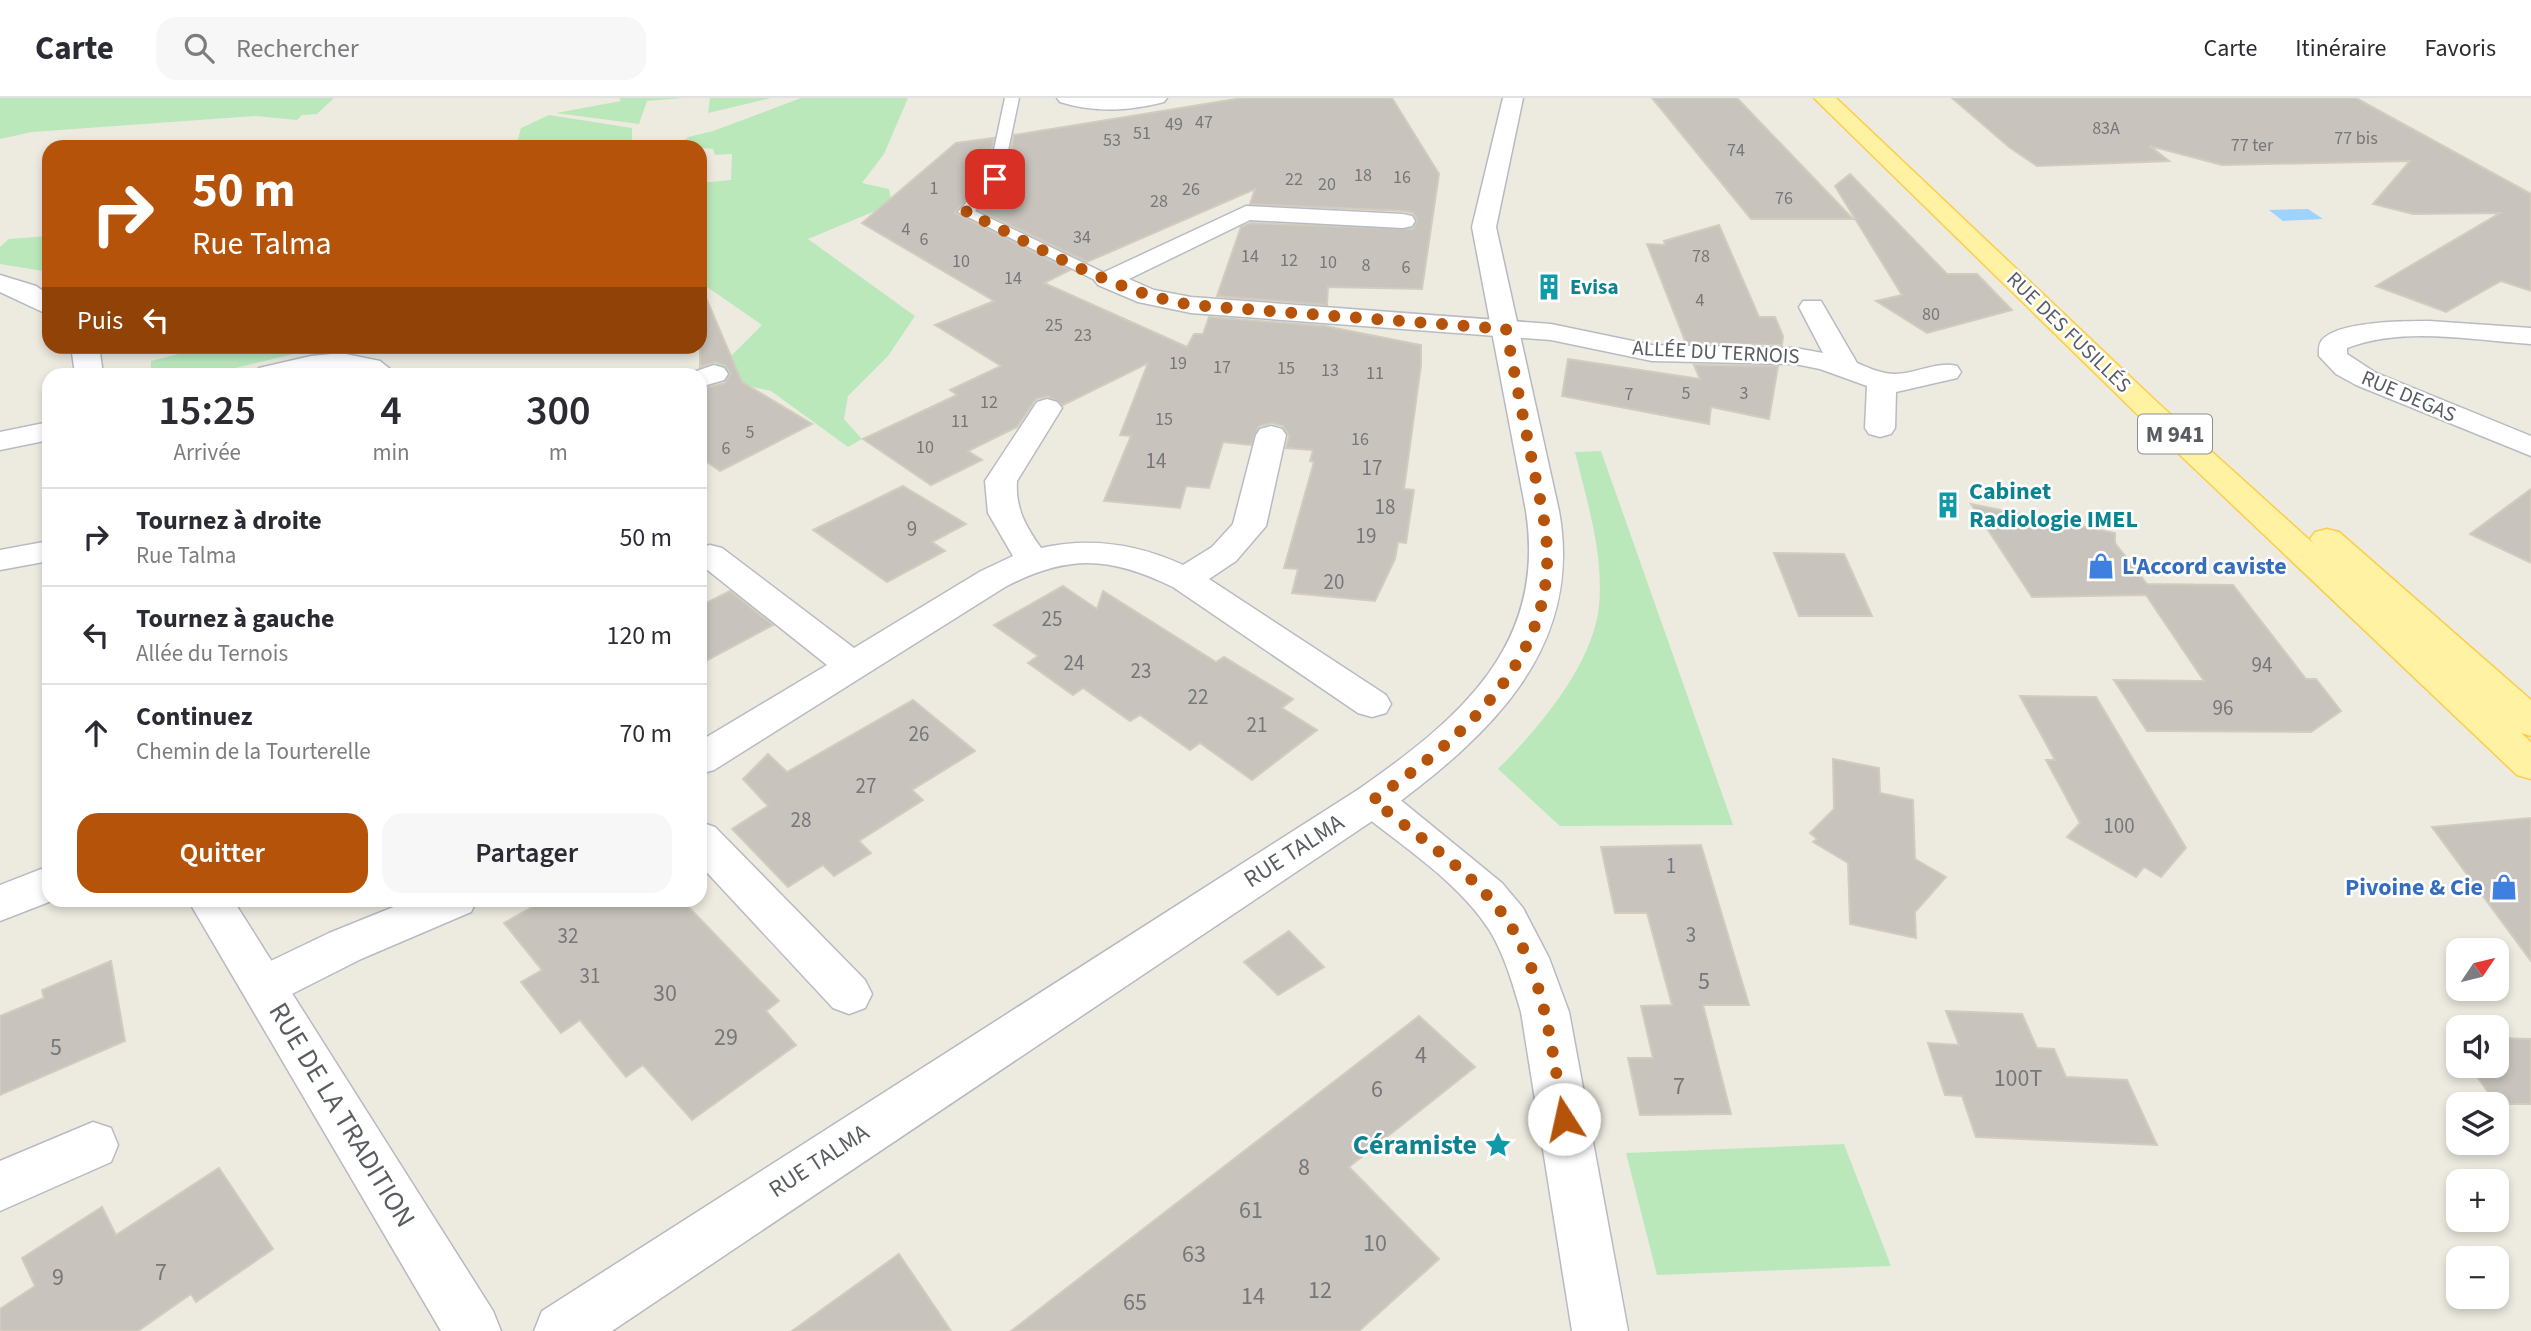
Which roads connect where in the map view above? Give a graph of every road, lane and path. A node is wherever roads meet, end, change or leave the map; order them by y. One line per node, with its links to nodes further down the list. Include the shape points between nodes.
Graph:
1 (1012, 98): 8 (lane, via 995,179 966,212)
2 (1067, 98): 3 (street, via 1116,105)
3 (1157, 98)
4 (1513, 98): 12 (street, RUE TALMA, via 1484,227)
5 (1824, 98): 34 (main road, RUE DES FUSILLÉS / M 941, via 2148,409)
6 (1847, 98): 32 (main road, RUE DES FUSILLÉS / M 941, via 2155,384)
7 (1403, 221): 8 (street, via 1246,212)
8 (1107, 280): 12 (street, ALLÉE DU TERNOIS, via 1147,296 1191,305)
9 (0, 283): 10 (street)
10 (42, 301)
11 (1812, 307): 14 (street, ALLÉE DU TERNOIS)
12 (1506, 329): 14 (street, ALLÉE DU TERNOIS, via 1570,334 1652,353 1796,356); 35 (street, RUE TALMA, via 1547,548 1545,594 1514,668 1479,716)
13 (2531, 335): 24 (street, RUE DEGAS, via 2362,332 2333,344 2333,356 2366,379)
14 (1845, 367): 18 (street, ALLÉE DU TERNOIS)
15 (302, 368): 16 (street, via 330,363)
16 (368, 368)
17 (1947, 372): 18 (street, ALLÉE DU TERNOIS)
18 (1882, 382): 20 (street)
19 (1047, 408): 27 (street, via 998,493 1009,525)
20 (1880, 428)
21 (42, 432): 23 (street)
22 (1272, 435): 29 (street, via 1249,526 1224,554)
23 (0, 441)
24 (2531, 447)
25 (42, 552): 28 (street)
26 (710, 555): 30 (street)
27 (1032, 559): 29 (street, via 1106,552 1154,563); 30 (street)
28 (0, 560)
29 (1185, 579): 31 (street)
30 (853, 666): 33 (street)
31 (1371, 704)
32 (2531, 722)
33 (707, 756)
34 (2531, 765)
35 (1373, 800): 46 (street, RUE TALMA); 47 (street, via 1498,909 1532,972 1545,1012)
36 (707, 845): 42 (street)
37 (42, 886): 38 (street)
38 (0, 904)
39 (214, 907): 41 (street, RUE DE LA TRADITION)
40 (438, 907): 41 (street)
41 (264, 986): 45 (street, RUE DE LA TRADITION)
42 (849, 994)
43 (93, 1145): 44 (street)
44 (0, 1186)
45 (473, 1331)
46 (562, 1331)
47 (1600, 1331)

